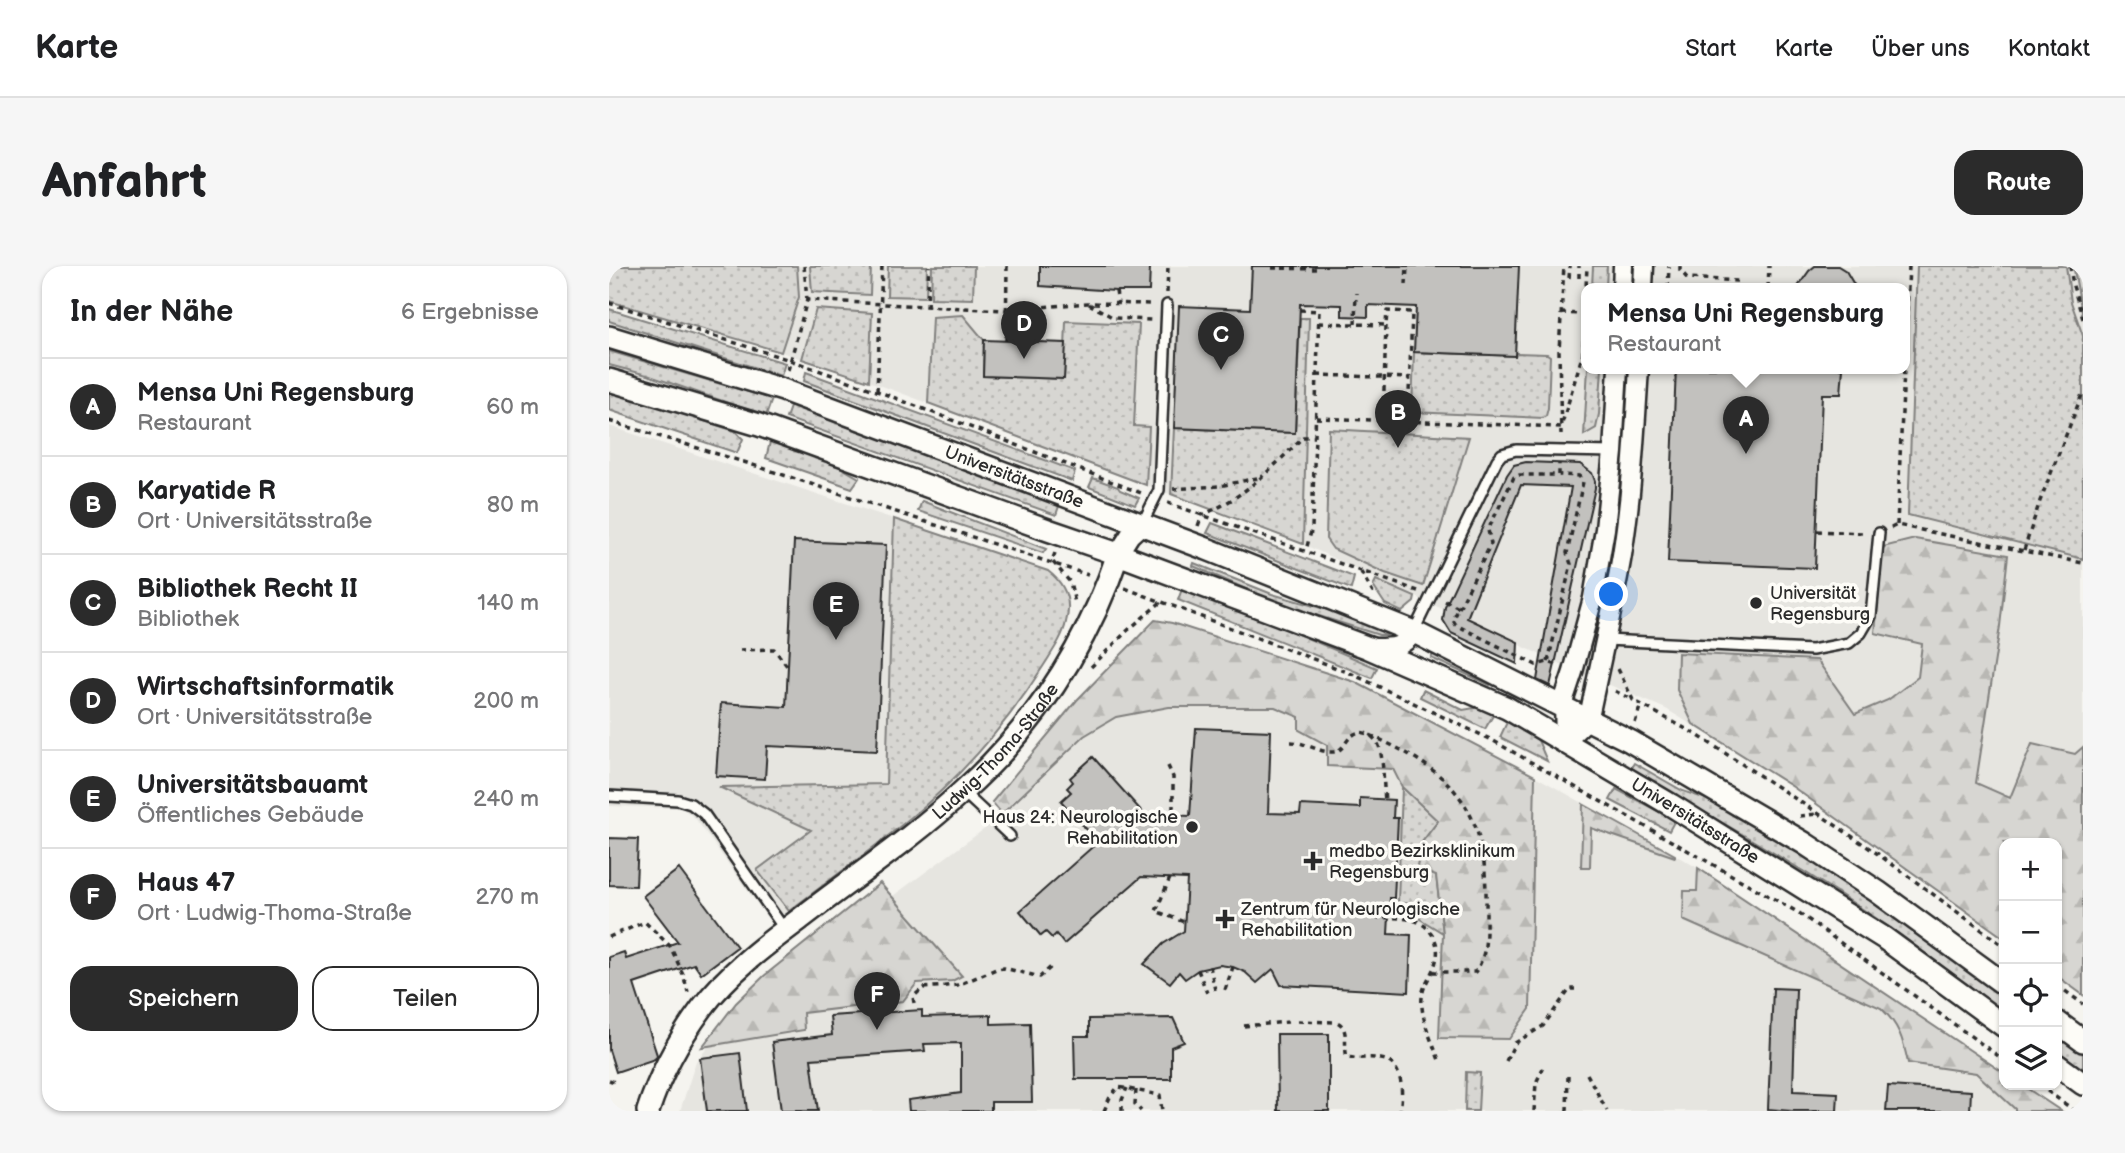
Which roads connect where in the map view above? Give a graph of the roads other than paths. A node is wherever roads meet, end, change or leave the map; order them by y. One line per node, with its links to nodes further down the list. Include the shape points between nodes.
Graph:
1 (1167, 305): 8 (lane, via 1157,494)
2 (609, 338): 8 (street, Universitätsstraße, via 783,390)
3 (1618, 374): 6 (street)
4 (1639, 374): 7 (street)
5 (609, 380): 10 (street, Universitätsstraße, via 759,425)
6 (1613, 452): 7 (street); 11 (lane, via 1516,450 1502,454); 14 (street, via 1600,562)
7 (1634, 452): 12 (street)
8 (1142, 524): 10 (street, Ludwig-Thoma-Straße); 11 (street, Universitätsstraße)
9 (1879, 533): 12 (lane, via 1871,616 1849,643 1812,650)
10 (1118, 554): 13 (street, Universitätsstraße); 17 (street, Ludwig-Thoma-Straße, via 1102,599 1060,679 1022,730)
11 (1414, 632): 13 (street, Universitätsstraße, via 1394,648); 14 (street, Universitätsstraße)
12 (1606, 640): 15 (street)
13 (1369, 648): 16 (street, Universitätsstraße, via 1507,708)
14 (1563, 709): 15 (street, Universitätsstraße); 16 (street)
15 (1587, 720): 16 (street); 21 (street, Universitätsstraße, via 1804,843)
16 (1565, 741): 22 (street, Universitätsstraße, via 1884,937)
17 (963, 792): 19 (lane); 20 (street, Ludwig-Thoma-Straße)
18 (609, 796): 20 (lane, via 691,804 704,814)
19 (1010, 836)
20 (785, 930): 27 (street, Ludwig-Thoma-Straße, via 703,1006 680,1040)
21 (1999, 980)
22 (1999, 1022)
23 (2062, 1026): 24 (street)
24 (2083, 1041)
25 (2062, 1069): 26 (street)
26 (2083, 1084)
27 (648, 1111)

